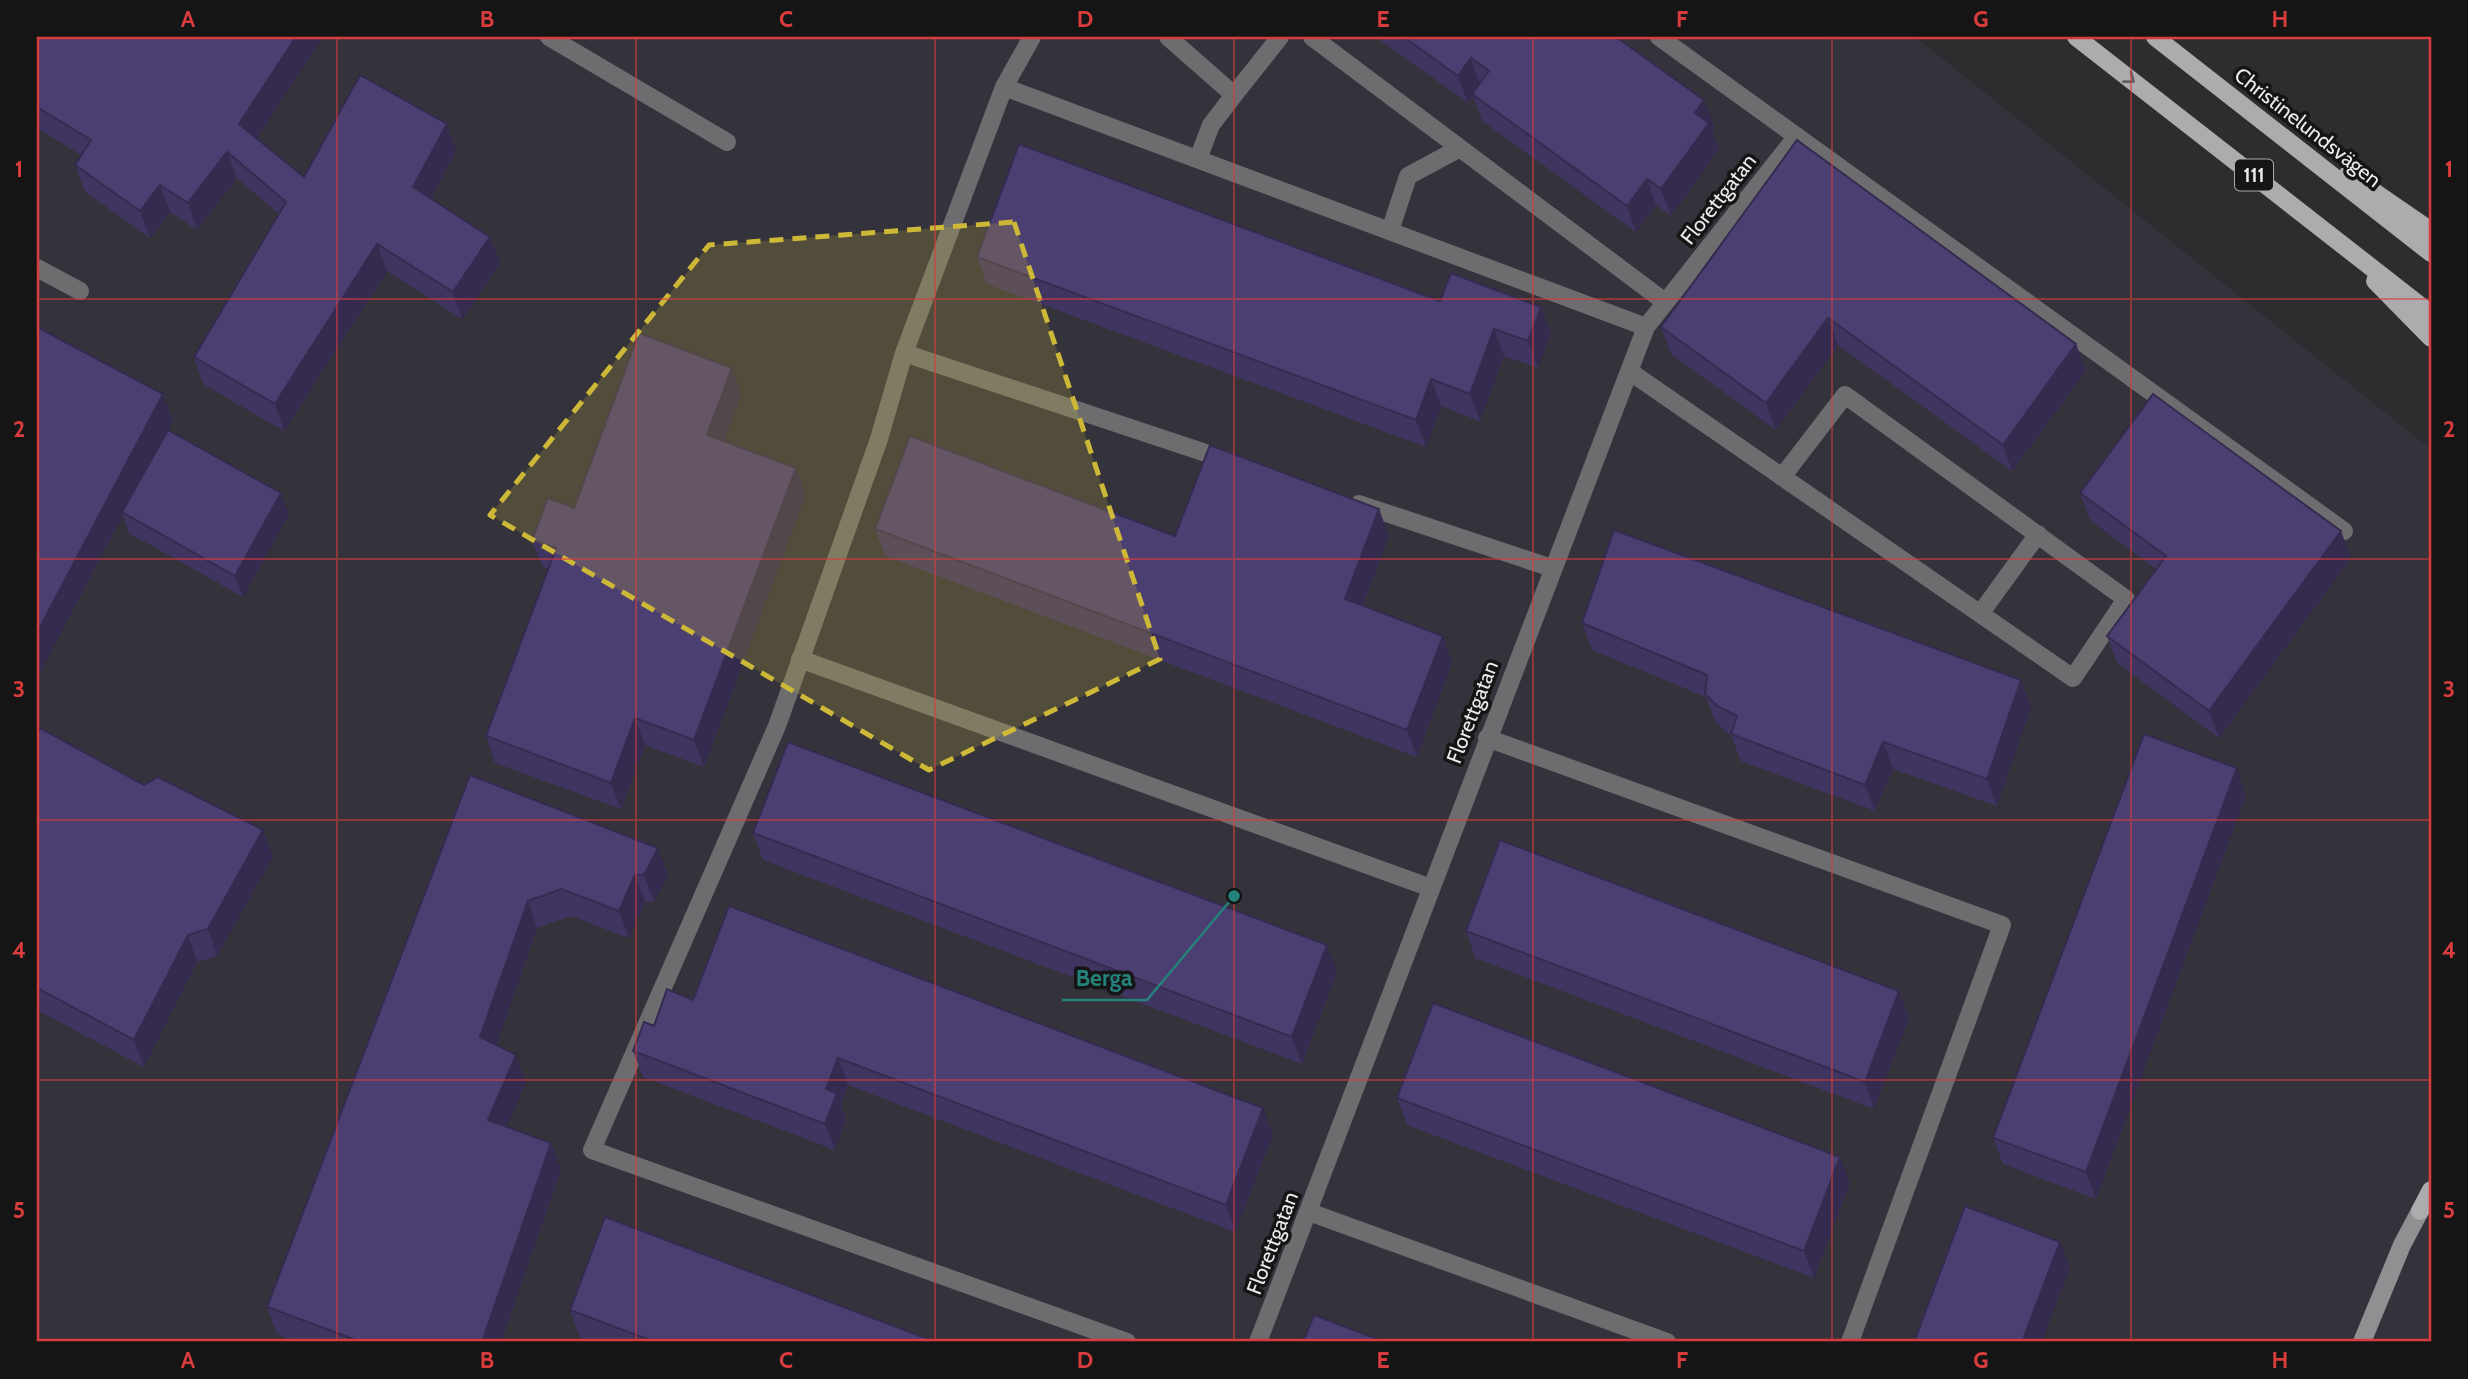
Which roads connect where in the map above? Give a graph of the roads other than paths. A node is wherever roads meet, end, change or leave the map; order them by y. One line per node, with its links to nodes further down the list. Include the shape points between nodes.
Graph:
1 (549, 37): 13 (street)
2 (1032, 37): 10 (street)
3 (1168, 37): 11 (street)
4 (1280, 37): 11 (street)
5 (1312, 37): 14 (street)
6 (1659, 37): 12 (street)
7 (2076, 37): 16 (main road, 111, one-way to 16)
8 (2155, 37): 9 (main road, Christinelundsvägen / 111)
9 (2213, 82): 18 (main road); 19 (main road, Christinelundsvägen / 111)
10 (1004, 87): 15 (street); 26 (street)
11 (1234, 95): 15 (street, via 1211,125)
12 (1797, 136): 22 (street, Florettgatan); 31 (street)
13 (727, 142)
14 (1460, 148): 17 (street, via 1408,176); 22 (street)
15 (1198, 159): 17 (street)
16 (2318, 225): 23 (main road, 111); 25 (main road)
17 (1390, 231): 24 (street)
18 (2431, 231)
19 (2431, 253)
20 (37, 268): 21 (street)
21 (80, 291)
22 (1665, 302): 24 (street, Florettgatan)
23 (2431, 314)
24 (1646, 327): 27 (street, Florettgatan)
25 (2431, 338)
26 (904, 353): 28 (street); 35 (street, via 879,439)
27 (1629, 371): 29 (street); 33 (street, Florettgatan)
28 (1248, 467)
29 (1782, 477): 32 (street, via 1845,395); 34 (street)
30 (1340, 498): 33 (street)
31 (2344, 531)
32 (2038, 534): 34 (street); 34 (street, via 2126,599 2073,678)
33 (1552, 568): 36 (street, Florettgatan)
34 (1980, 614)
35 (800, 659): 37 (street); 41 (street, via 777,726 592,1150)
36 (1487, 738): 37 (street, Florettgatan); 44 (street, via 2002,925)
37 (1431, 888): 40 (street, Florettgatan)
38 (2431, 1189): 39 (main road)
39 (2420, 1211): 45 (street)
40 (1309, 1212): 42 (street, Florettgatan); 43 (street)
41 (1126, 1342)
42 (1258, 1342)
43 (1667, 1342)
44 (1850, 1342)
45 (2362, 1342)

